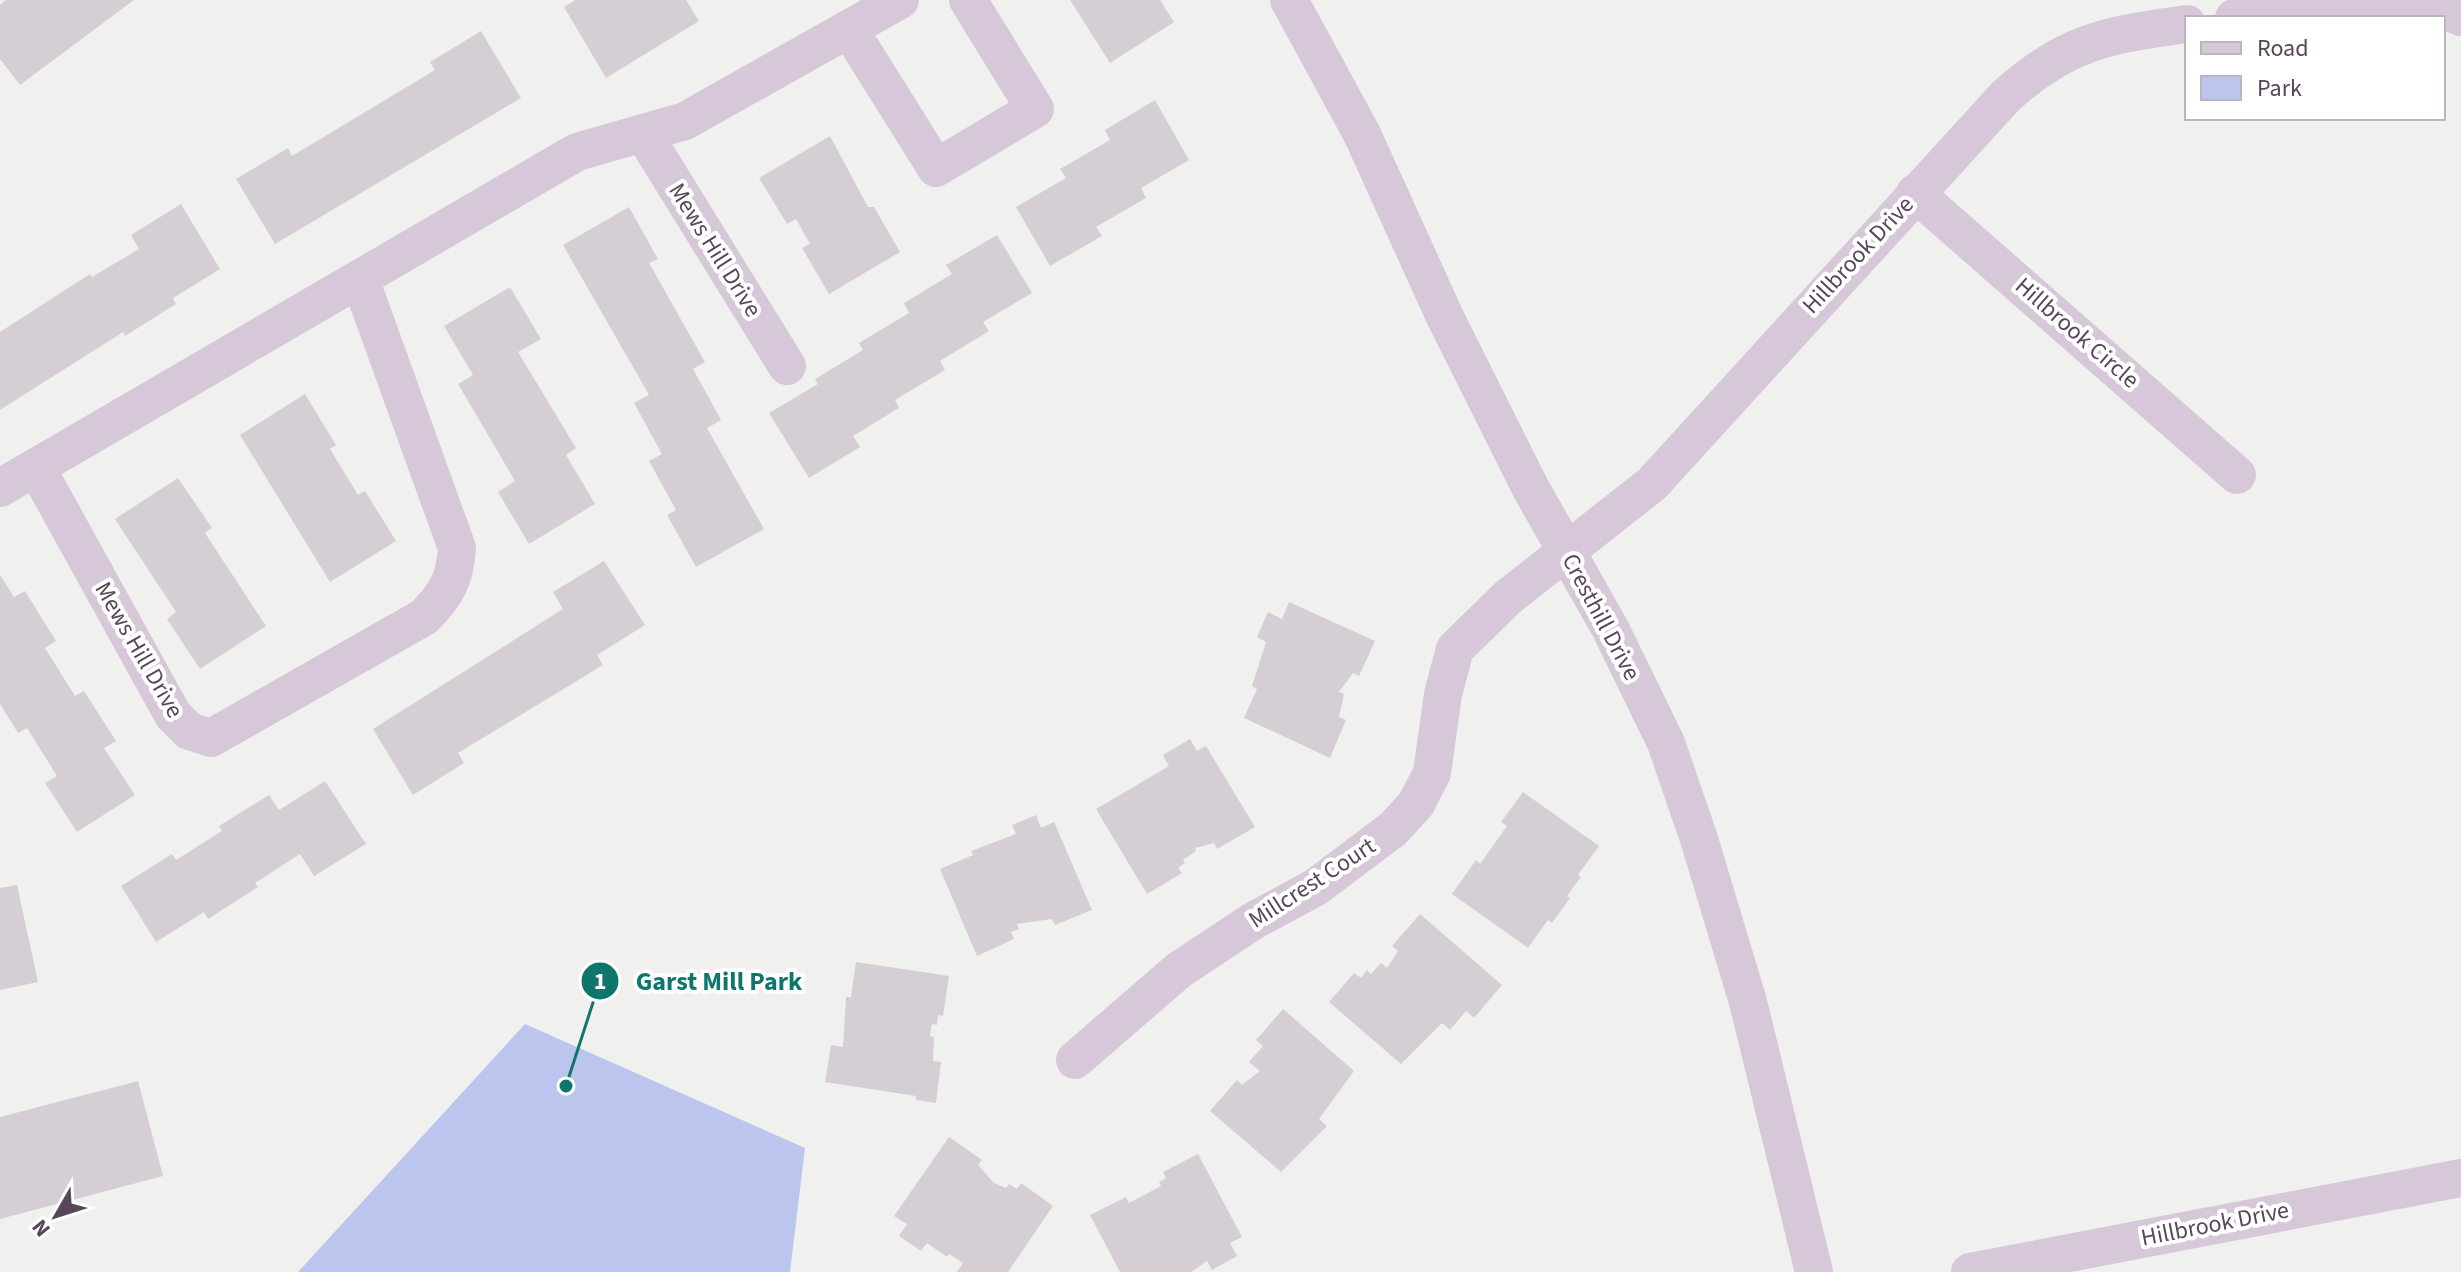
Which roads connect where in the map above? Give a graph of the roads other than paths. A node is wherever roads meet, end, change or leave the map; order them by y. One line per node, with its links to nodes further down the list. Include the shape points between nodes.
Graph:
1 (900, 0): 7 (street)
2 (968, 0): 7 (street, via 1035,109 936,168)
3 (1289, 0): 15 (street, Cresthill Drive, via 1362,134 1445,317)
4 (2250, 16): 5 (street, via 2445,10)
5 (2461, 17)
6 (2185, 24): 9 (street, Hillbrook Drive, via 2112,34 2070,49 2031,73)
7 (849, 29): 8 (street, via 713,107)
8 (643, 133): 10 (street, via 577,152); 11 (street, Mews Hill Drive)
9 (1915, 193): 13 (street, Hillbrook Circle); 15 (street, Hillbrook Drive, via 1652,484)
10 (360, 279): 12 (street); 12 (street, Mews Hill Drive, via 457,548 456,573 445,597 424,617 211,738 189,731 173,715)
11 (787, 366)
12 (36, 467): 14 (street)
13 (2237, 475)
14 (0, 488)
15 (1567, 553): 16 (street, Millcrest Court, via 1507,598 1455,649 1432,773 1416,804 1393,829 1316,887 1179,970); 18 (street, Cresthill Drive, via 1666,743 1699,839 1748,1002)
16 (1075, 1060)
17 (2461, 1178): 19 (street, Hillbrook Drive)
18 (1814, 1272)
19 (1970, 1272)

